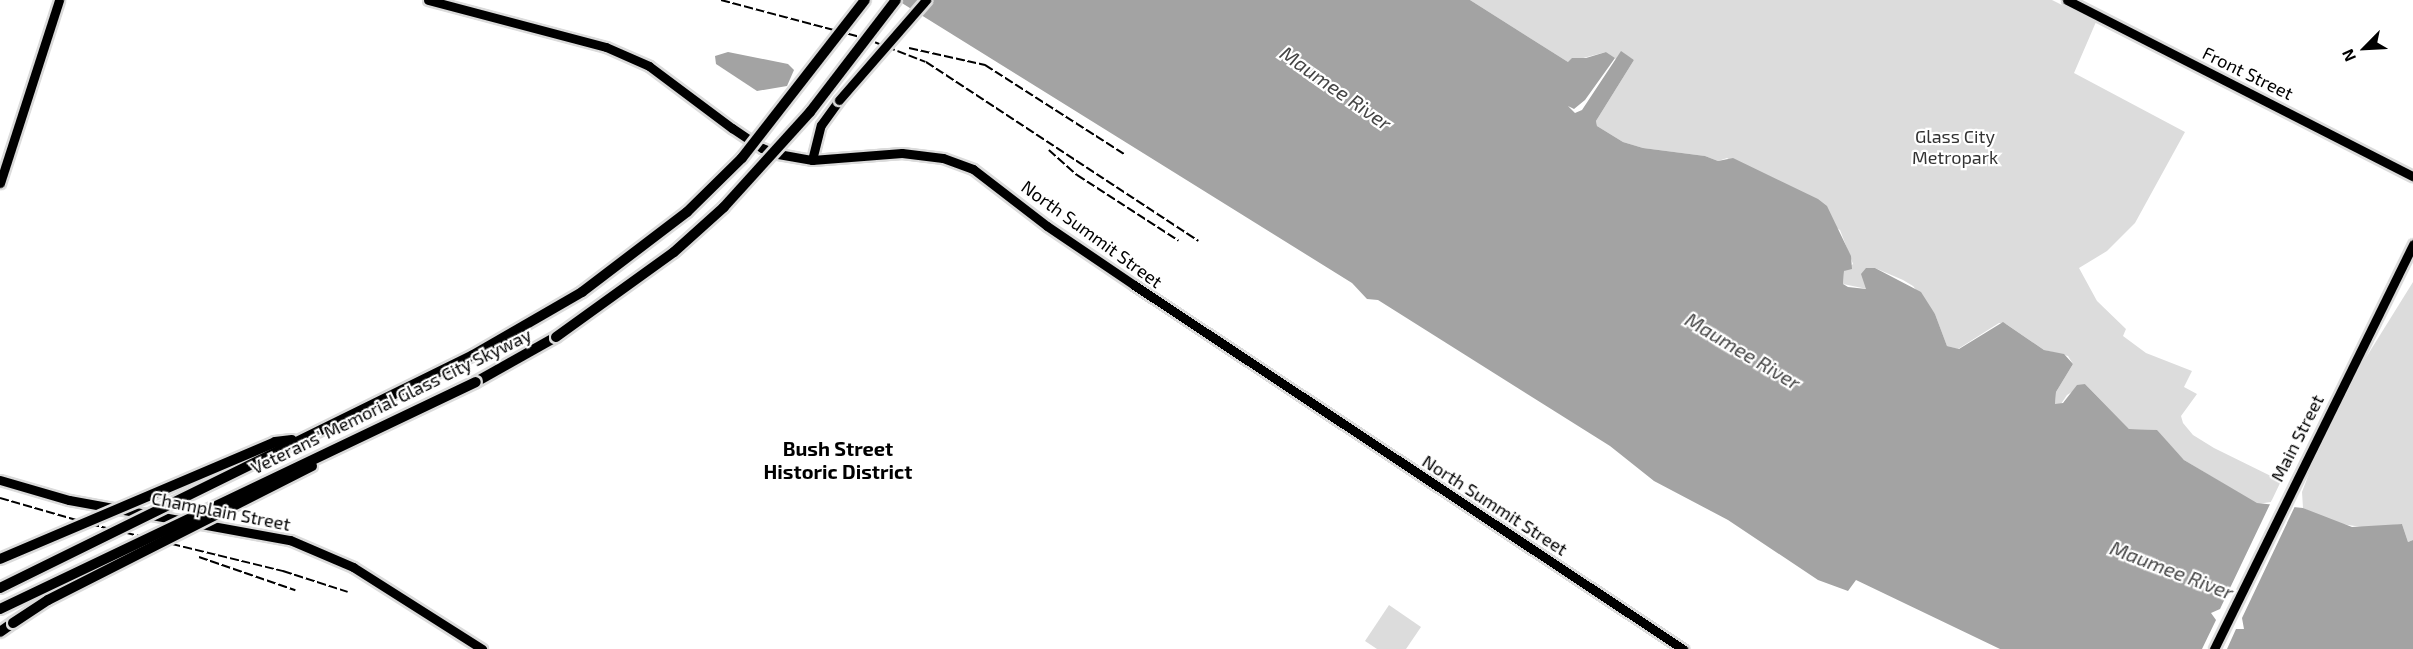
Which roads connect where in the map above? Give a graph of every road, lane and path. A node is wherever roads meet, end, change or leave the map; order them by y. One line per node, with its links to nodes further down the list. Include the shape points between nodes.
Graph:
1 (59, 0): 9 (main road)
2 (428, 0): 7 (main road, North Summit Street, via 606,47 649,66 762,148)
3 (866, 0): 12 (highway, Veterans' Memorial Glass City Skyway, bridge, via 741,158 687,212 626,261 542,318)
4 (896, 0): 11 (highway, Veterans' Memorial Glass City Skyway, bridge, via 796,129 724,207 604,306)
5 (926, 0): 7 (main road, bridge, via 820,125)
6 (2067, 0): 8 (main road, Front Street)
7 (812, 159): 19 (main road, North Summit Street, via 902,153 943,158 974,169 1124,279)
8 (2413, 176)
9 (0, 183)
10 (2413, 244): 20 (main road, Main Street, via 2290,487)
11 (476, 382): 16 (highway, Veterans' Memorial Glass City Skyway, bridge); 17 (highway, bridge, via 48,600)
12 (302, 438): 14 (highway, bridge, via 275,442); 15 (highway, Veterans' Memorial Glass City Skyway, bridge)
13 (0, 480): 18 (main road, Champlain Street, bridge, via 37,493 290,540 331,556)
14 (0, 559)
15 (0, 588)
16 (0, 609)
17 (0, 633)
18 (482, 649)
19 (1683, 649)
20 (2214, 649)

